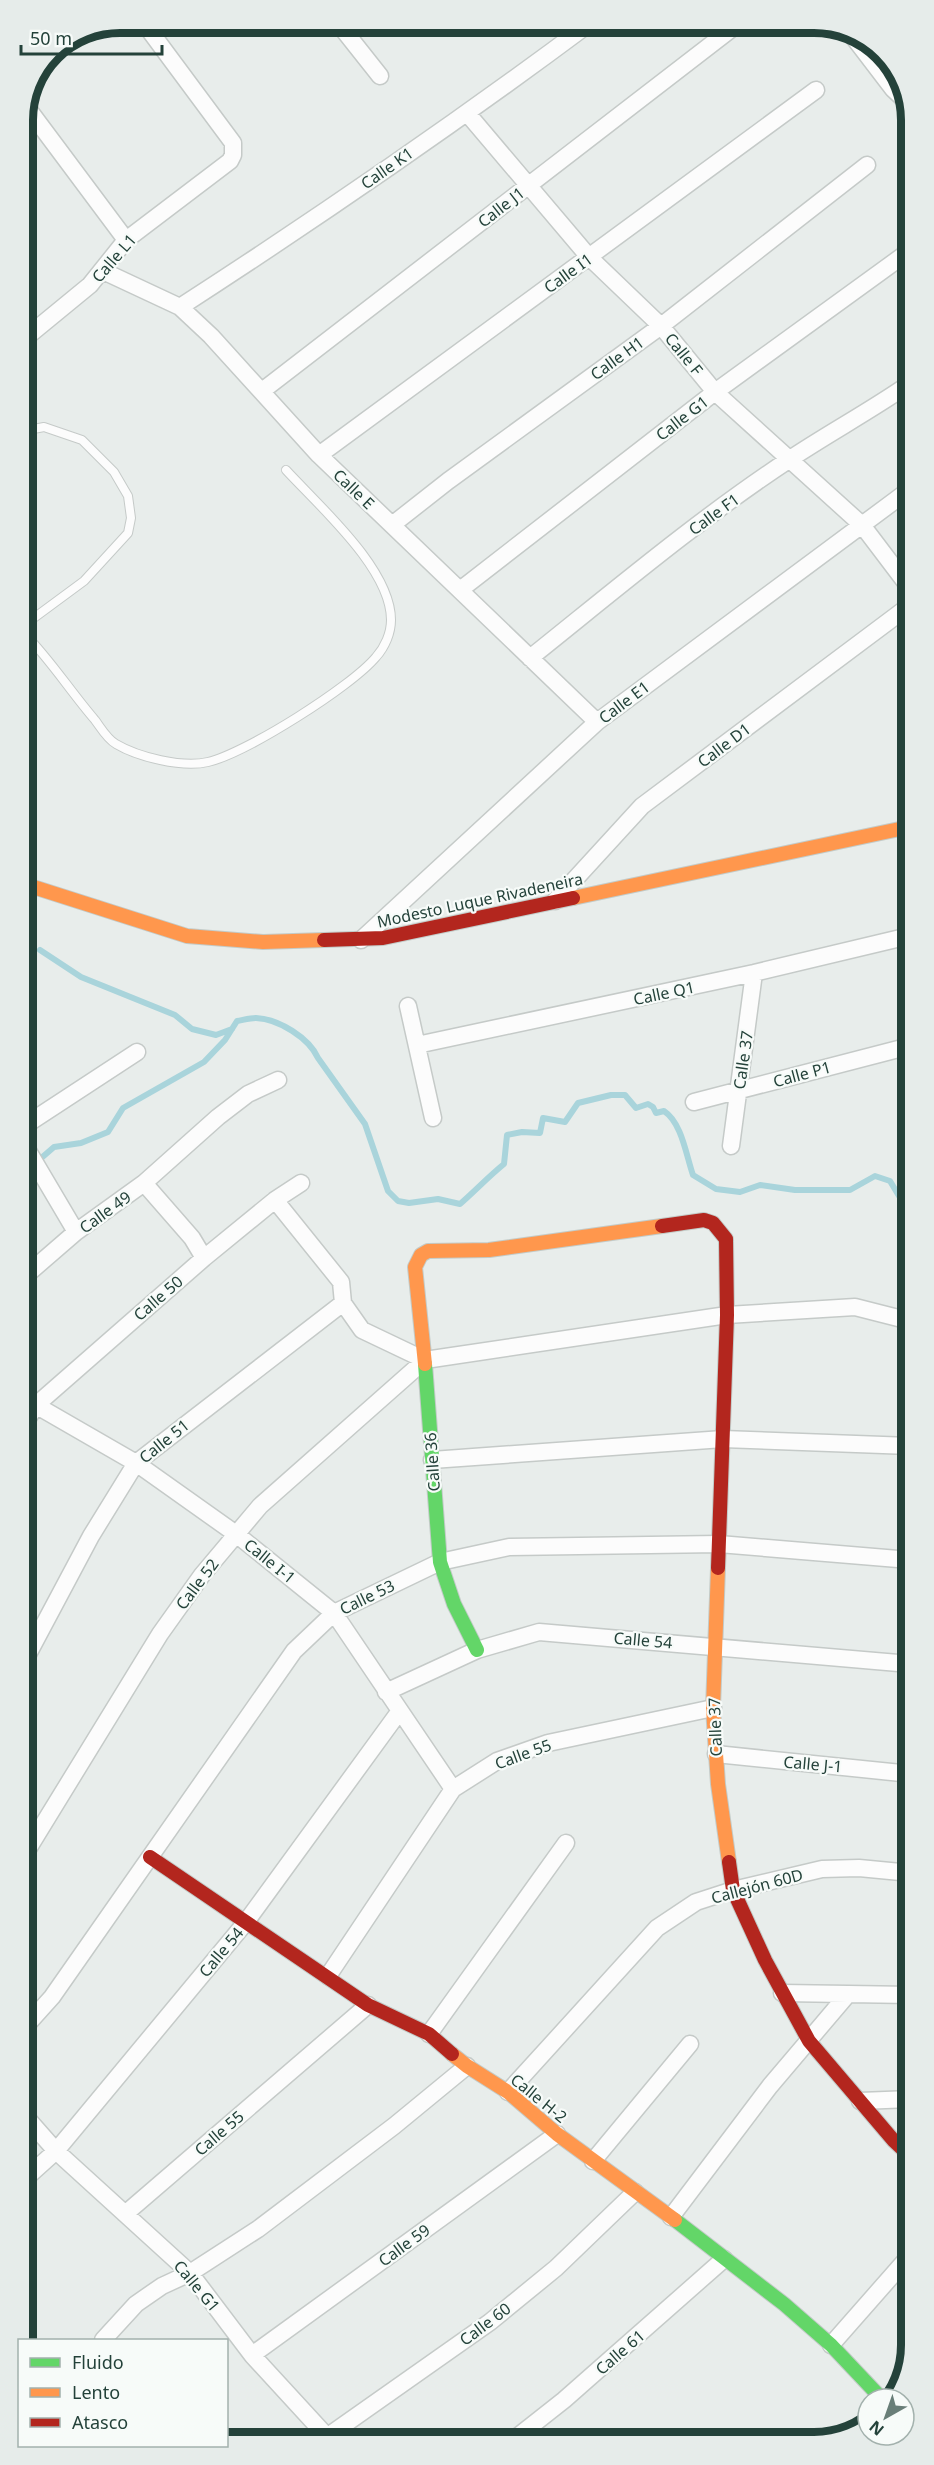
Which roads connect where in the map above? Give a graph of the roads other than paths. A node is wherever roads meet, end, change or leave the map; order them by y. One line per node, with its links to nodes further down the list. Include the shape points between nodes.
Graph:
1 (152, 33): 13 (street, Calle L1, via 233,143 233,155)
2 (347, 33): 6 (street)
3 (576, 33): 9 (street, Calle K1)
4 (726, 33): 12 (street, Calle J1)
5 (861, 47): 8 (street)
6 (380, 76)
7 (816, 90): 14 (street, Calle I1)
8 (896, 92)
9 (467, 113): 12 (street, Calle F); 17 (street, Calle K1)
10 (33, 115): 13 (street)
11 (867, 165): 18 (street, Calle H1)
12 (528, 186): 14 (street, Calle F); 21 (street, Calle J1)
13 (126, 240): 16 (street, Calle L1)
14 (589, 257): 18 (street, Calle F); 24 (street, Calle I1)
15 (901, 257): 22 (street, Calle G1)
16 (102, 272): 17 (street, Calle E); 19 (street, Calle L1)
17 (180, 307): 21 (street, Calle E)
18 (661, 326): 22 (street, Calle F); 28 (street, Calle H1)
19 (33, 332)
20 (901, 390): 25 (street, Calle F1)
21 (262, 391): 24 (street, Calle E)
22 (715, 392): 25 (street, Calle F); 31 (street, Calle G1)
23 (33, 429): 33 (lane, via 44,427 82,440 114,472 128,496 131,518 128,533 84,581)
24 (319, 455): 28 (street, Calle E)
25 (790, 459): 29 (street, Calle F); 35 (street, Calle F1, via 659,554)
26 (286, 470): 34 (lane, via 363,554 380,577 388,599 388,638 376,657 345,686 246,747 207,762 151,758 113,742)
27 (901, 496): 29 (street, Calle E1)
28 (392, 525): 31 (street, Calle E)
29 (862, 525): 30 (street, Calle F); 36 (street, Calle E1)
30 (901, 576)
31 (460, 590): 35 (street, Calle E)
32 (901, 612): 39 (street, Calle D1, via 642,806)
33 (33, 619)
34 (33, 642)
35 (530, 658): 36 (street, Calle E)
36 (597, 722): 41 (street, Calle E1)
37 (901, 829): 39 (street, Modesto Luque Rivadeneira)
38 (33, 887): 41 (street, Modesto Luque Rivadeneira, via 187,936 263,942)
39 (555, 901): 41 (street, Modesto Luque Rivadeneira)
40 (901, 938): 42 (street, Calle Q1)
41 (361, 940)
42 (754, 974): 44 (street, Calle Q1); 48 (street, Calle 37)
43 (408, 1006): 44 (street)
44 (417, 1045): 50 (street)
45 (901, 1048): 48 (street, Calle P1)
46 (137, 1053): 51 (street)
47 (278, 1080): 54 (street, Calle 49, via 248,1094 218,1117)
48 (739, 1091): 49 (street, Calle P1); 52 (street, Calle 37)
49 (694, 1102)
50 (433, 1118)
51 (33, 1120)
52 (731, 1146)
53 (33, 1159): 57 (street)
54 (144, 1183): 57 (street, Calle 49); 58 (street, via 192,1238)
55 (301, 1183): 56 (street, Calle 50)
56 (275, 1200): 58 (street, Calle 50); 61 (street, via 341,1282)
57 (76, 1232): 60 (street, Calle 49)
58 (204, 1258): 65 (street, Calle 50)
59 (415, 1267): 62 (street, Calle 37, via 428,1251 489,1250 704,1220 714,1223 726,1239); 64 (street, Calle 36)
60 (33, 1269)
61 (343, 1303): 64 (street, via 362,1330); 70 (street, Calle 51)
62 (727, 1315): 63 (street, via 855,1307); 64 (street); 67 (street, Calle 37)
63 (901, 1319)
64 (424, 1359): 69 (street, Calle 36); 71 (street, Calle 52, via 260,1506)
65 (33, 1400)
66 (33, 1404): 70 (street, Calle I-1)
67 (723, 1439): 68 (street); 69 (street); 72 (street, Calle 37)
68 (901, 1446)
69 (432, 1460): 74 (street, Calle 36)
70 (136, 1463): 71 (street, Calle I-1); 76 (street, Calle 51, via 91,1536)
71 (236, 1534): 75 (street, Calle I-1); 86 (street, Calle 52, via 160,1634)
72 (719, 1544): 73 (street, Calle 53); 74 (street, Calle 53, via 509,1547); 77 (street, Calle 37)
73 (901, 1559)
74 (440, 1562): 75 (street, Calle 53); 78 (street, Calle 36, via 454,1604)
75 (334, 1613): 80 (street, Calle I-1); 88 (street, Calle 53, via 294,1651)
76 (33, 1645)
77 (715, 1647): 78 (street, Calle 54, via 539,1632); 79 (street, Calle 54); 81 (street, Calle 37)
78 (477, 1650): 80 (street, Calle 54)
79 (901, 1663)
80 (386, 1692): 82 (street, Calle I-1)
81 (713, 1708): 83 (street, Calle 37); 85 (street, Calle 55, via 548,1743 497,1761)
82 (399, 1712): 85 (street, Calle I-1); 91 (street, Calle 54)
83 (716, 1754): 84 (street, Calle J-1); 90 (street, Calle 37)
84 (901, 1773)
85 (453, 1789): 92 (street, Calle 55)
86 (33, 1841)
87 (567, 1843): 98 (street)
88 (150, 1857): 91 (street, Calle H-2); 97 (street, Calle 53)
89 (901, 1873): 90 (street, Callejón 60D, via 822,1869)
90 (733, 1890): 93 (street, Calle 37); 102 (street, Callejón 60D, via 696,1902 657,1928)
91 (246, 1922): 92 (street, Calle H-2); 108 (street, Calle 54)
92 (328, 1976): 96 (street, Calle H-2)
93 (783, 1993): 94 (street); 99 (street, Calle 37)
94 (848, 1994): 95 (street); 99 (street)
95 (901, 1995)
96 (368, 2005): 98 (street, Calle H-2); 112 (street, Calle 55)
97 (33, 2018)
98 (429, 2034): 101 (street, Calle H-2)
99 (809, 2041): 104 (street, Calle 37); 113 (street)
100 (690, 2044): 109 (street)
101 (467, 2066): 102 (street, Calle H-2); 116 (street, via 258,2229)
102 (508, 2092): 106 (street, Calle H-2)
103 (901, 2100): 104 (street)
104 (860, 2101): 107 (street, Calle 37)
105 (33, 2126): 108 (street, Calle G1)
106 (557, 2134): 109 (street, Calle H-2); 119 (street, Calle 59)
107 (901, 2148)
108 (56, 2151): 110 (street, Calle 54); 112 (street, Calle G1)
109 (593, 2161): 111 (street, Calle H-2)
110 (33, 2172)
111 (635, 2192): 113 (street, Calle H-2); 122 (street, Calle 60, via 556,2268 490,2322)
112 (125, 2214): 116 (street, Calle G1)
113 (671, 2217): 114 (street, Calle H-2)
114 (724, 2259): 118 (street, Calle H-2); 123 (street, Calle 61)
115 (901, 2265): 118 (street)
116 (190, 2273): 117 (street, via 136,2304); 119 (street, Calle G1)
117 (104, 2339)
118 (831, 2345): 120 (street, Calle H-2)
119 (252, 2355): 121 (street, Calle G1)
120 (871, 2387)
121 (319, 2432)
122 (337, 2432)
123 (522, 2432)

